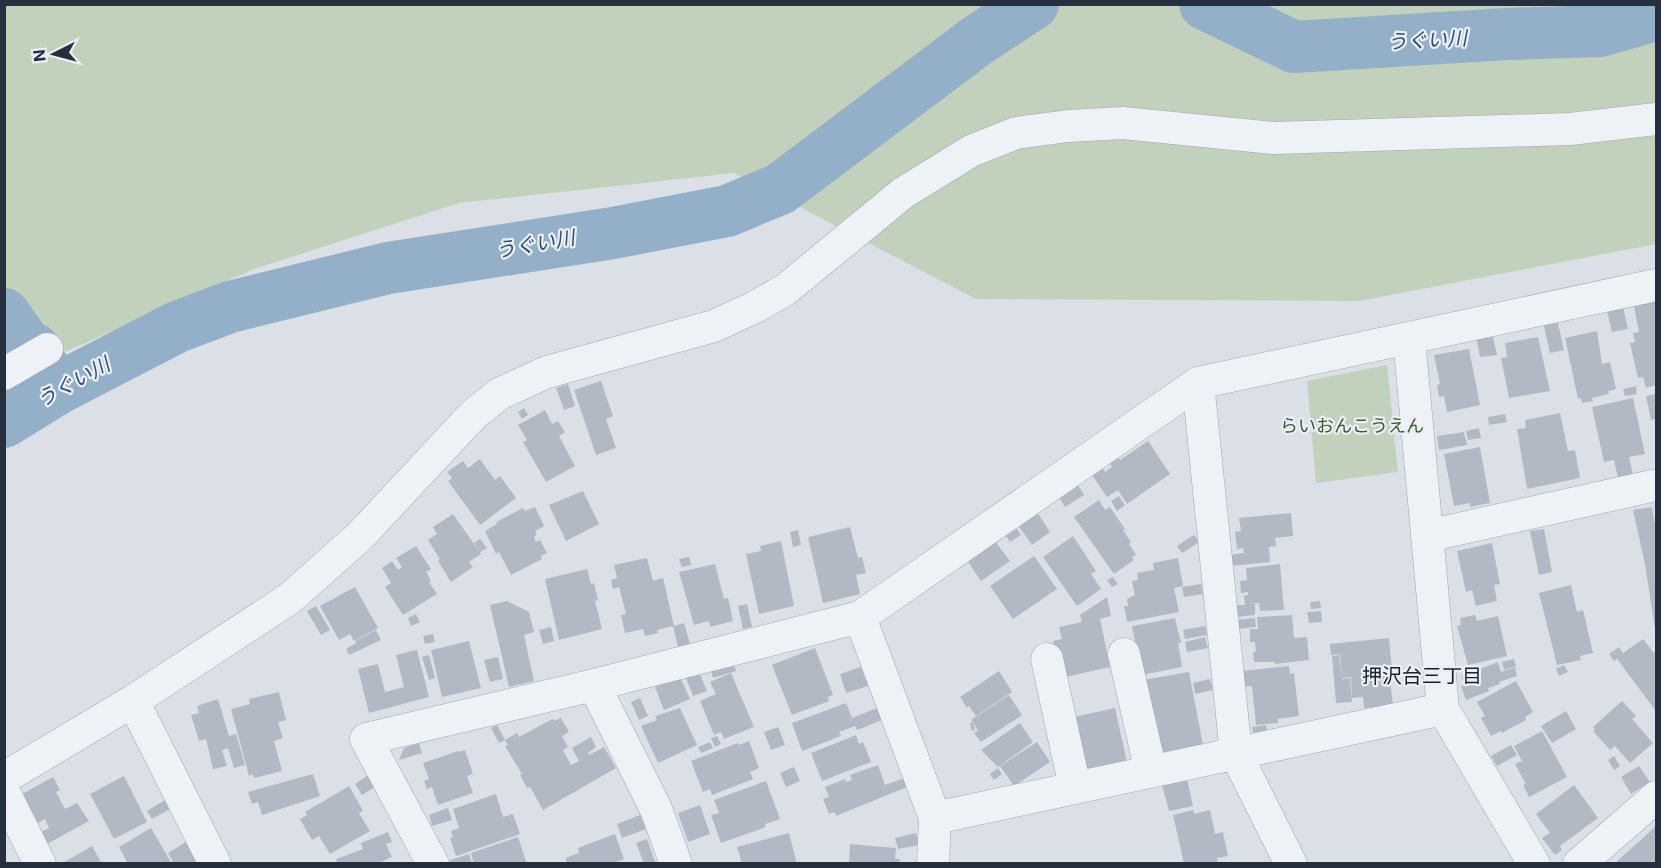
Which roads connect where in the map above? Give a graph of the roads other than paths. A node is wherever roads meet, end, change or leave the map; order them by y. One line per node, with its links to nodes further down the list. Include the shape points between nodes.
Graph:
1 (1656, 119): 13 (street, via 1570,129 1274,138 1123,123 1016,133 971,151 903,193 785,290 755,308 714,326 547,372 500,394 472,415 360,536 289,599)
2 (1656, 285): 3 (street)
3 (1409, 338): 6 (street); 8 (street)
4 (47, 349): 5 (street)
5 (4, 374)
6 (1198, 383): 9 (street); 15 (street)
7 (1656, 485): 8 (street)
8 (1427, 536): 14 (street)
9 (860, 617): 12 (street); 21 (street)
10 (1124, 654): 16 (street)
11 (1047, 659): 18 (street)
12 (594, 685): 24 (street, via 366,739); 25 (street, via 656,809)
13 (133, 700): 17 (street); 23 (street)
14 (1443, 709): 15 (street); 28 (street)
15 (1236, 754): 16 (street); 27 (street)
16 (1151, 772): 18 (street)
17 (4, 778)
18 (1075, 789): 21 (street)
19 (4, 792): 22 (street)
20 (1656, 797): 29 (street)
21 (935, 818): 26 (street)
22 (40, 864)
23 (215, 864)
24 (433, 864)
25 (676, 864)
26 (933, 864)
27 (1291, 864)
28 (1534, 864)
29 (1579, 864)

